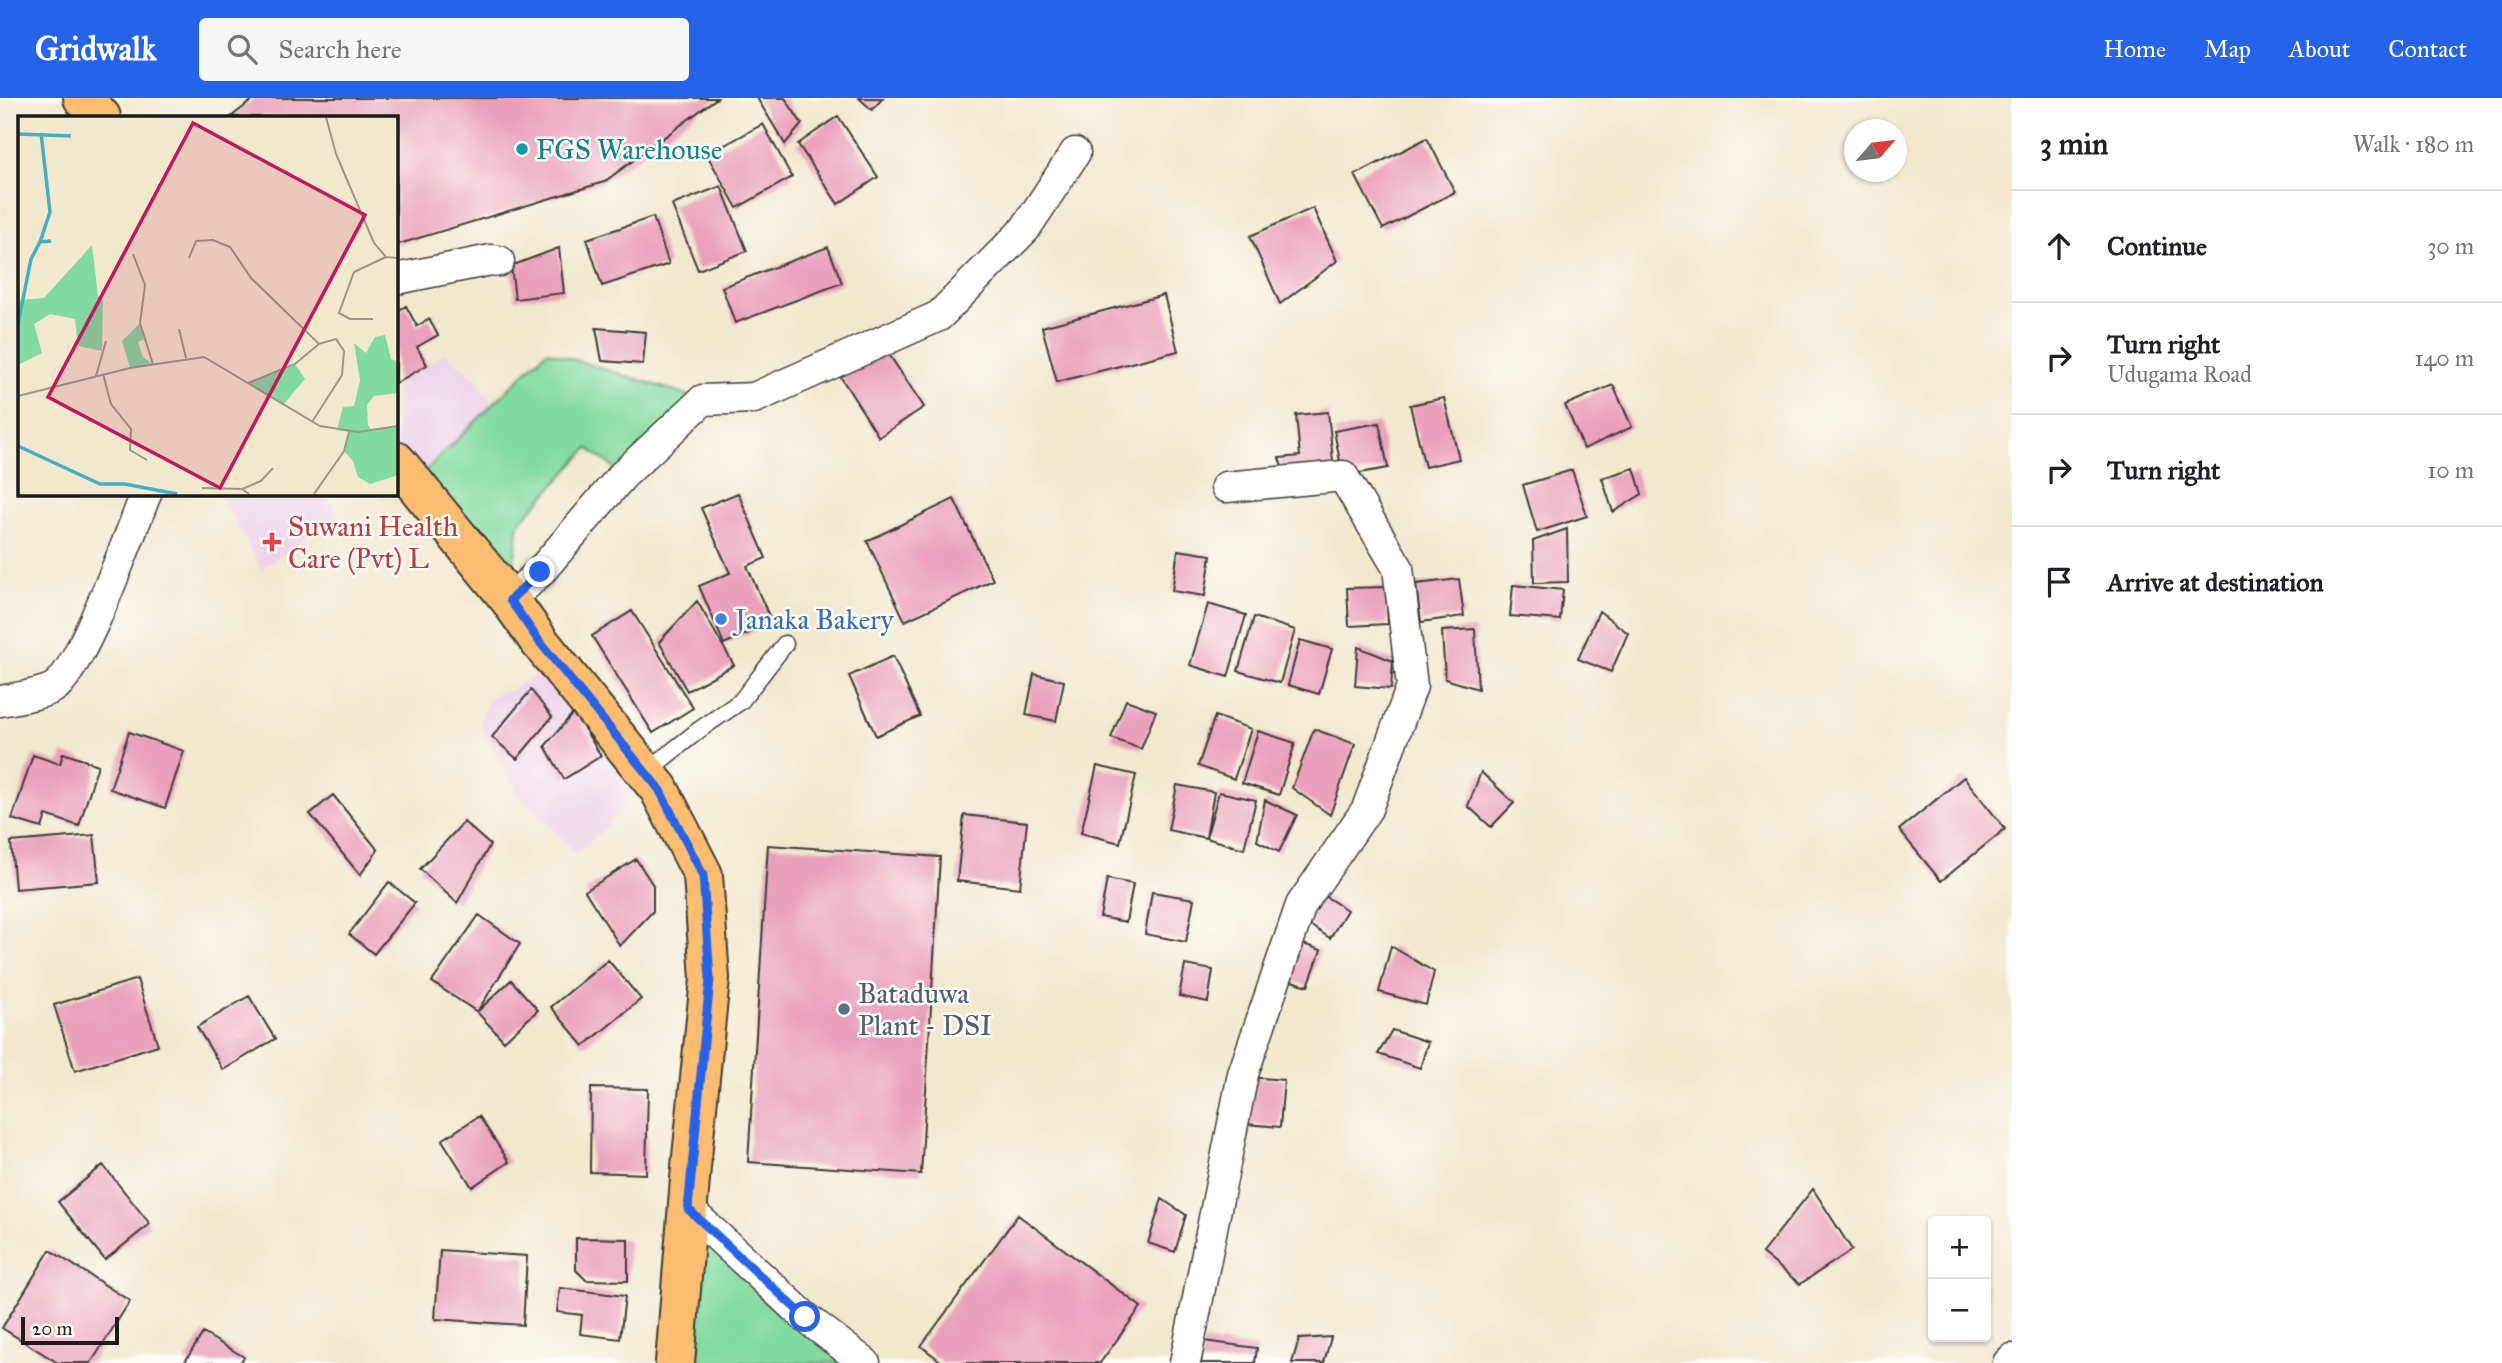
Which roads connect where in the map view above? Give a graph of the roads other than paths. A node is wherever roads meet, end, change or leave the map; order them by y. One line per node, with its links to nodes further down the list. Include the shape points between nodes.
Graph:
1 (83, 98): 2 (main road)
2 (100, 116)
3 (1075, 153): 9 (street, via 1025,229 939,316 754,398 703,400 623,475)
4 (499, 261): 5 (street)
5 (397, 279)
6 (397, 462): 9 (main road)
7 (1226, 487): 17 (street, via 1343,477 1398,568 1412,686 1367,809 1301,905 1243,1073)
8 (146, 495): 11 (street, via 93,625 67,675 52,688)
9 (510, 600): 12 (main road)
10 (785, 644): 12 (lane, via 741,701)
11 (0, 701)
12 (646, 772): 13 (main road, via 703,875 710,979)
13 (688, 1209): 15 (main road); 16 (street, via 805,1317)
14 (2012, 1359): 18 (street)
15 (675, 1363)
16 (865, 1363)
17 (1185, 1363)
18 (2008, 1363)

